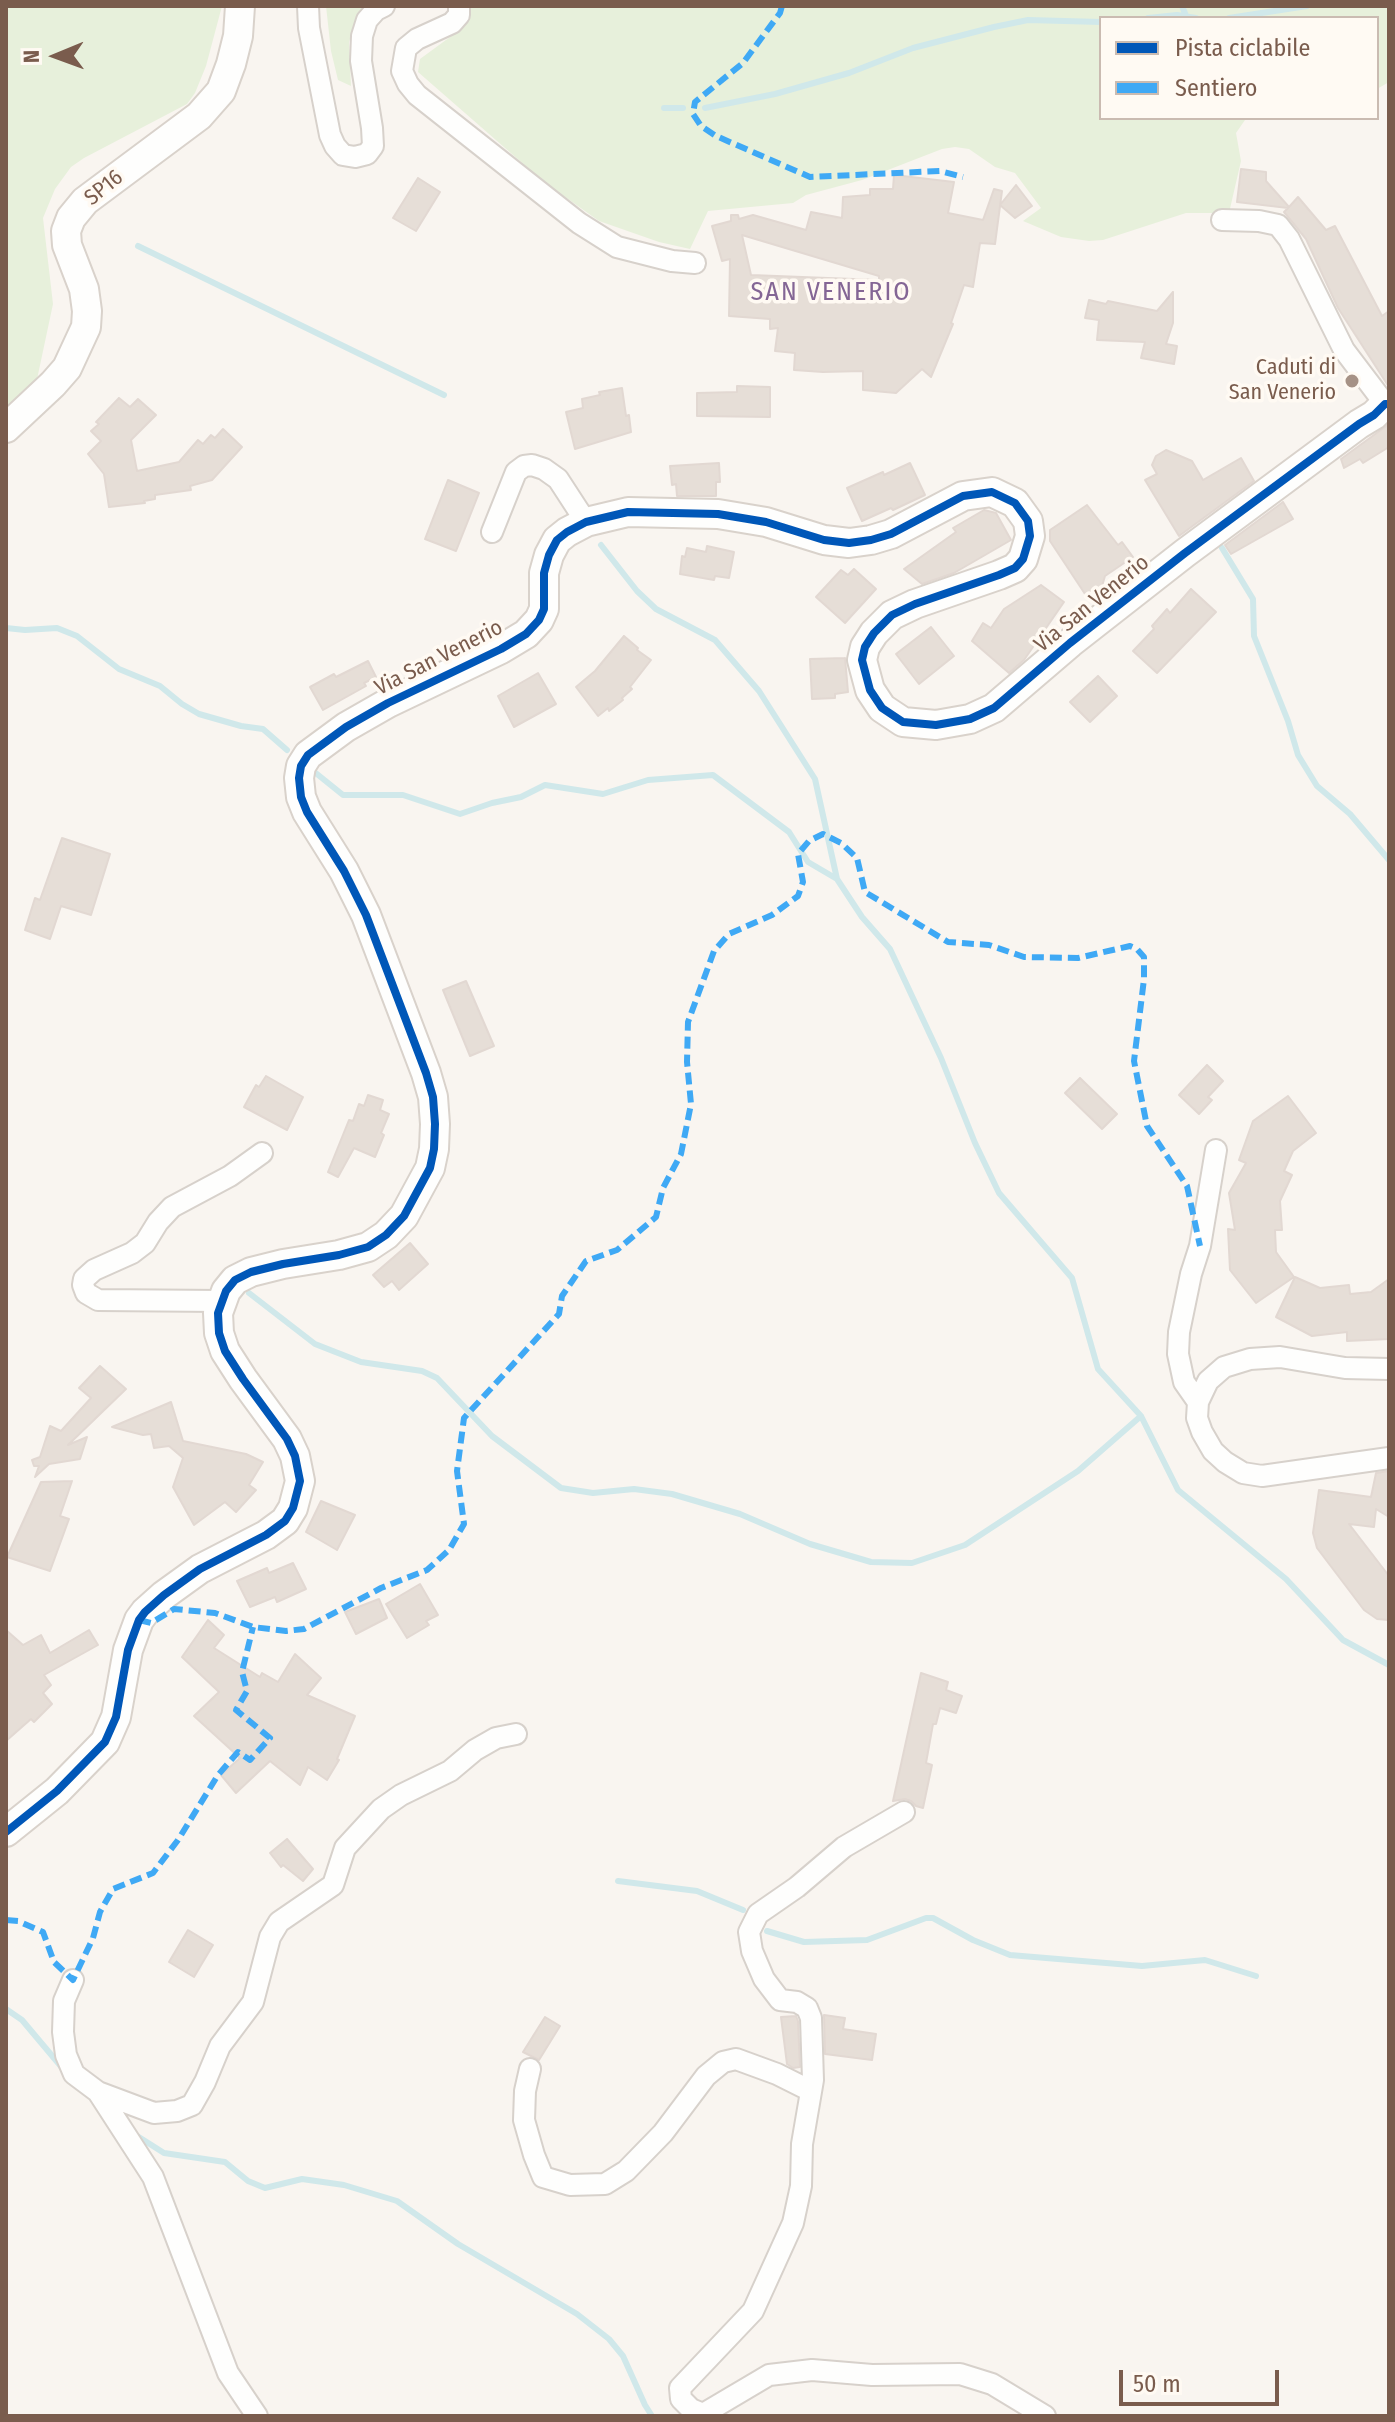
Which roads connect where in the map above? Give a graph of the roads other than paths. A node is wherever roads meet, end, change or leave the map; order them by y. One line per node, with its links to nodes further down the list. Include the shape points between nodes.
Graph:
1 (240, 6): 8 (street, SP16 / SP16, via 238,36 221,91 199,116 85,201 71,218 67,245 84,289 86,327 67,368)
2 (308, 6): 3 (street, via 330,135 343,155 355,157 373,146 362,36 367,20)
3 (384, 6)
4 (459, 6): 6 (street, via 452,23 406,48 402,71 417,95 617,247)
5 (1222, 220): 7 (street, via 1278,225 1344,350)
6 (695, 263)
7 (1387, 404): 9 (street, Via San Venerio, via 1185,553 994,708 955,724 903,722 882,708 865,676 865,647 892,615 1015,568 1030,536 1023,512 1009,499 992,492 963,496 891,534 849,543 718,514 628,512)
8 (6, 428)
9 (586, 522): 10 (street, via 558,479 532,465 516,472); 13 (street, Via San Venerio, via 553,547 544,573 544,609 526,634 346,727 301,766 299,788 307,812 366,915 426,1073 433,1097 434,1149 419,1192 386,1235 339,1255 251,1272 235,1280)
10 (492, 532)
11 (1216, 1150): 15 (street, via 1179,1332 1184,1382)
12 (262, 1153): 13 (street, via 172,1207 145,1243 94,1270 83,1285 98,1300)
13 (221, 1301): 19 (street, via 219,1333 225,1351 295,1456 300,1481 293,1508 266,1535 200,1569 145,1612 132,1638 116,1717 105,1742)
14 (1389, 1369): 15 (street, via 1280,1357 1250,1359 1224,1367 1208,1381)
15 (1198, 1402): 16 (street, via 1197,1418 1213,1451 1243,1473 1262,1476)
16 (1389, 1458)
17 (516, 1734): 23 (street, via 496,1738 381,1809 345,1848 333,1885 279,1922 253,2002 220,2046 192,2105 154,2113)
18 (904, 1812): 22 (street, via 844,1847 758,1914 749,1932 764,1979 780,2000 797,2002 811,2018)
19 (6, 1832)
20 (73, 1980): 23 (street, via 64,2001 66,2055 74,2074)
21 (530, 2069): 22 (street, via 524,2120 534,2155 543,2177 570,2185 605,2184 626,2171 723,2062 736,2059)
22 (811, 2091): 24 (street, via 793,2223 753,2311 680,2388 681,2399)
23 (98, 2092): 25 (street, via 153,2177 228,2373)
24 (703, 2415): 26 (street, via 769,2375 812,2370 960,2374 992,2384)
25 (257, 2416)
26 (1045, 2416)

